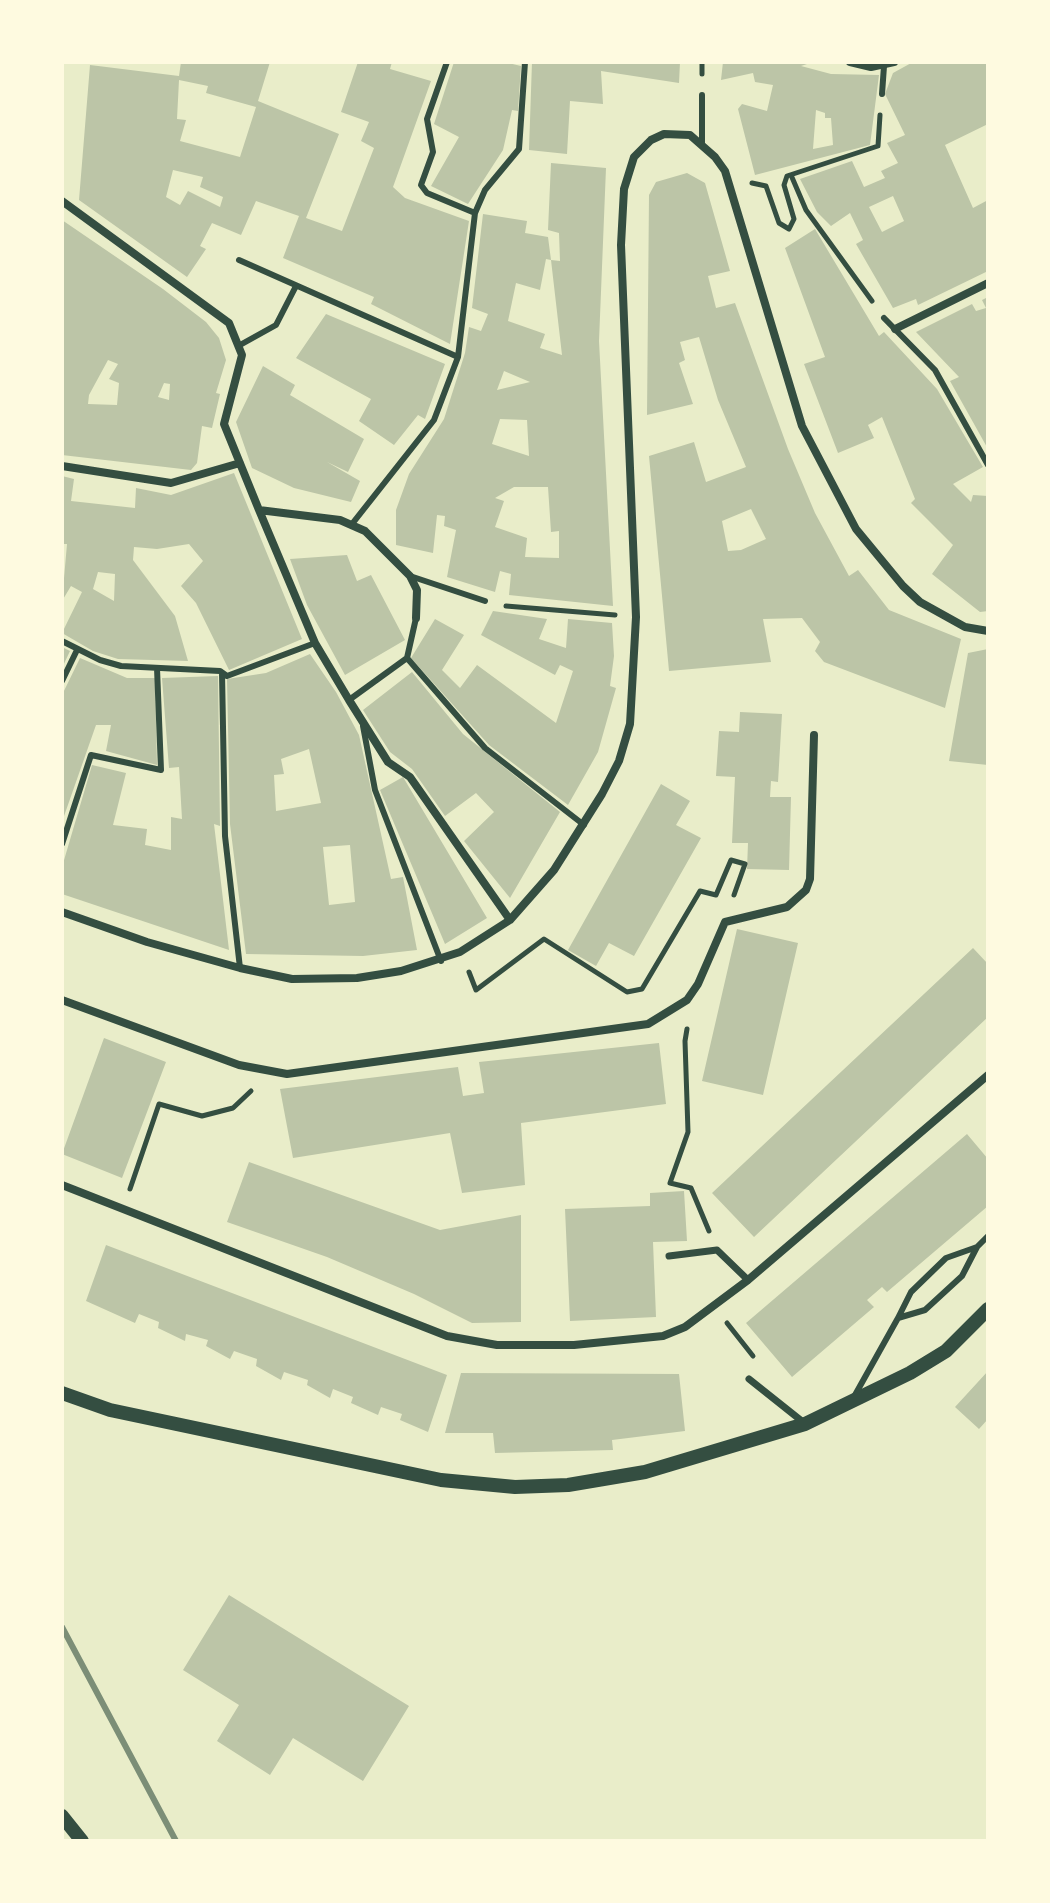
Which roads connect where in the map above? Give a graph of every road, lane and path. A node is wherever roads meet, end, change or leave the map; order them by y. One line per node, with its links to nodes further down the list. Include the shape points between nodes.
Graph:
1 (447, 62): 12 (lane, via 427,119 433,152 421,185 427,193)
2 (525, 62): 12 (lane, via 519,149 485,190)
3 (850, 62): 5 (street)
4 (894, 62): 5 (street)
5 (884, 66): 6 (lane)
6 (882, 94): 9 (path, via 878,146)
7 (702, 95): 8 (lane)
8 (702, 143): 10 (street); 27 (street, via 678,133 651,140 634,157 624,189 621,245)
9 (791, 175): 10 (path, via 784,182 794,219 789,229 779,223 763,183); 16 (path, via 806,210)
10 (732, 188): 29 (street, via 802,426 835,495 903,586 944,618)
11 (62, 201): 18 (street, via 218,311)
12 (475, 213): 19 (lane)
13 (239, 260): 15 (lane)
14 (988, 283): 17 (street)
15 (296, 286): 18 (lane, via 276,325); 19 (lane)
16 (884, 318): 17 (lane)
17 (895, 329): 21 (lane, via 935,370)
18 (240, 345): 20 (street, via 240,366 224,424)
19 (458, 357): 24 (lane, via 434,420)
20 (240, 463): 22 (street, via 171,483); 23 (street)
21 (988, 465)
22 (62, 466)
23 (259, 510): 24 (street); 31 (street)
24 (352, 524): 25 (street)
25 (410, 576): 26 (lane); 28 (street, via 417,590)
26 (485, 601): 27 (path, via 516,609)
27 (636, 617): 40 (street, via 630,724 619,761)
28 (416, 618): 33 (lane)
29 (988, 631)
30 (62, 641): 32 (lane)
31 (315, 643): 35 (lane, via 238,674); 37 (street)
32 (77, 650): 34 (lane, via 121,666); 36 (lane)
33 (407, 658): 37 (lane); 40 (lane, via 485,748)
34 (157, 668): 35 (lane); 41 (lane, via 161,770 91,755)
35 (222, 673): 47 (lane, via 225,836)
36 (62, 681)
37 (349, 700): 38 (street)
38 (362, 721): 43 (street, via 388,762 410,777); 46 (lane, via 375,790)
39 (814, 735): 44 (street, via 806,890 787,907)
40 (584, 825): 43 (street)
41 (62, 844)
42 (62, 912): 47 (street)
43 (510, 920): 45 (street)
44 (725, 922): 45 (path, via 745,864 731,860 716,895 700,891 642,989 627,992 544,939 476,990); 48 (street)
45 (460, 952): 46 (street)
46 (441, 961): 47 (street, via 326,980)
47 (240, 968)
48 (698, 984): 50 (street, via 678,1008 648,1024); 56 (path, via 685,1041 688,1132 670,1183 691,1188)
49 (62, 1000): 50 (street)
50 (270, 1073): 53 (path, via 233,1108 202,1116 159,1104)
51 (988, 1075): 58 (street)
52 (62, 1185): 53 (street)
53 (123, 1209): 58 (street, via 447,1336 484,1343 574,1345 663,1336 685,1327)
54 (988, 1236): 55 (lane)
55 (977, 1247): 60 (lane, via 946,1258 911,1292); 60 (lane, via 962,1276 925,1310)
56 (717, 1250): 57 (street); 58 (street)
57 (669, 1256)
58 (748, 1280)
59 (988, 1309): 63 (street, via 946,1351)
60 (898, 1318): 63 (lane)
61 (749, 1379): 64 (street)
62 (62, 1393): 64 (street, via 110,1410 429,1478 515,1487 568,1485 645,1472)
63 (851, 1402): 64 (street)
64 (805, 1424)
65 (62, 1816): 66 (street)
66 (82, 1841)

